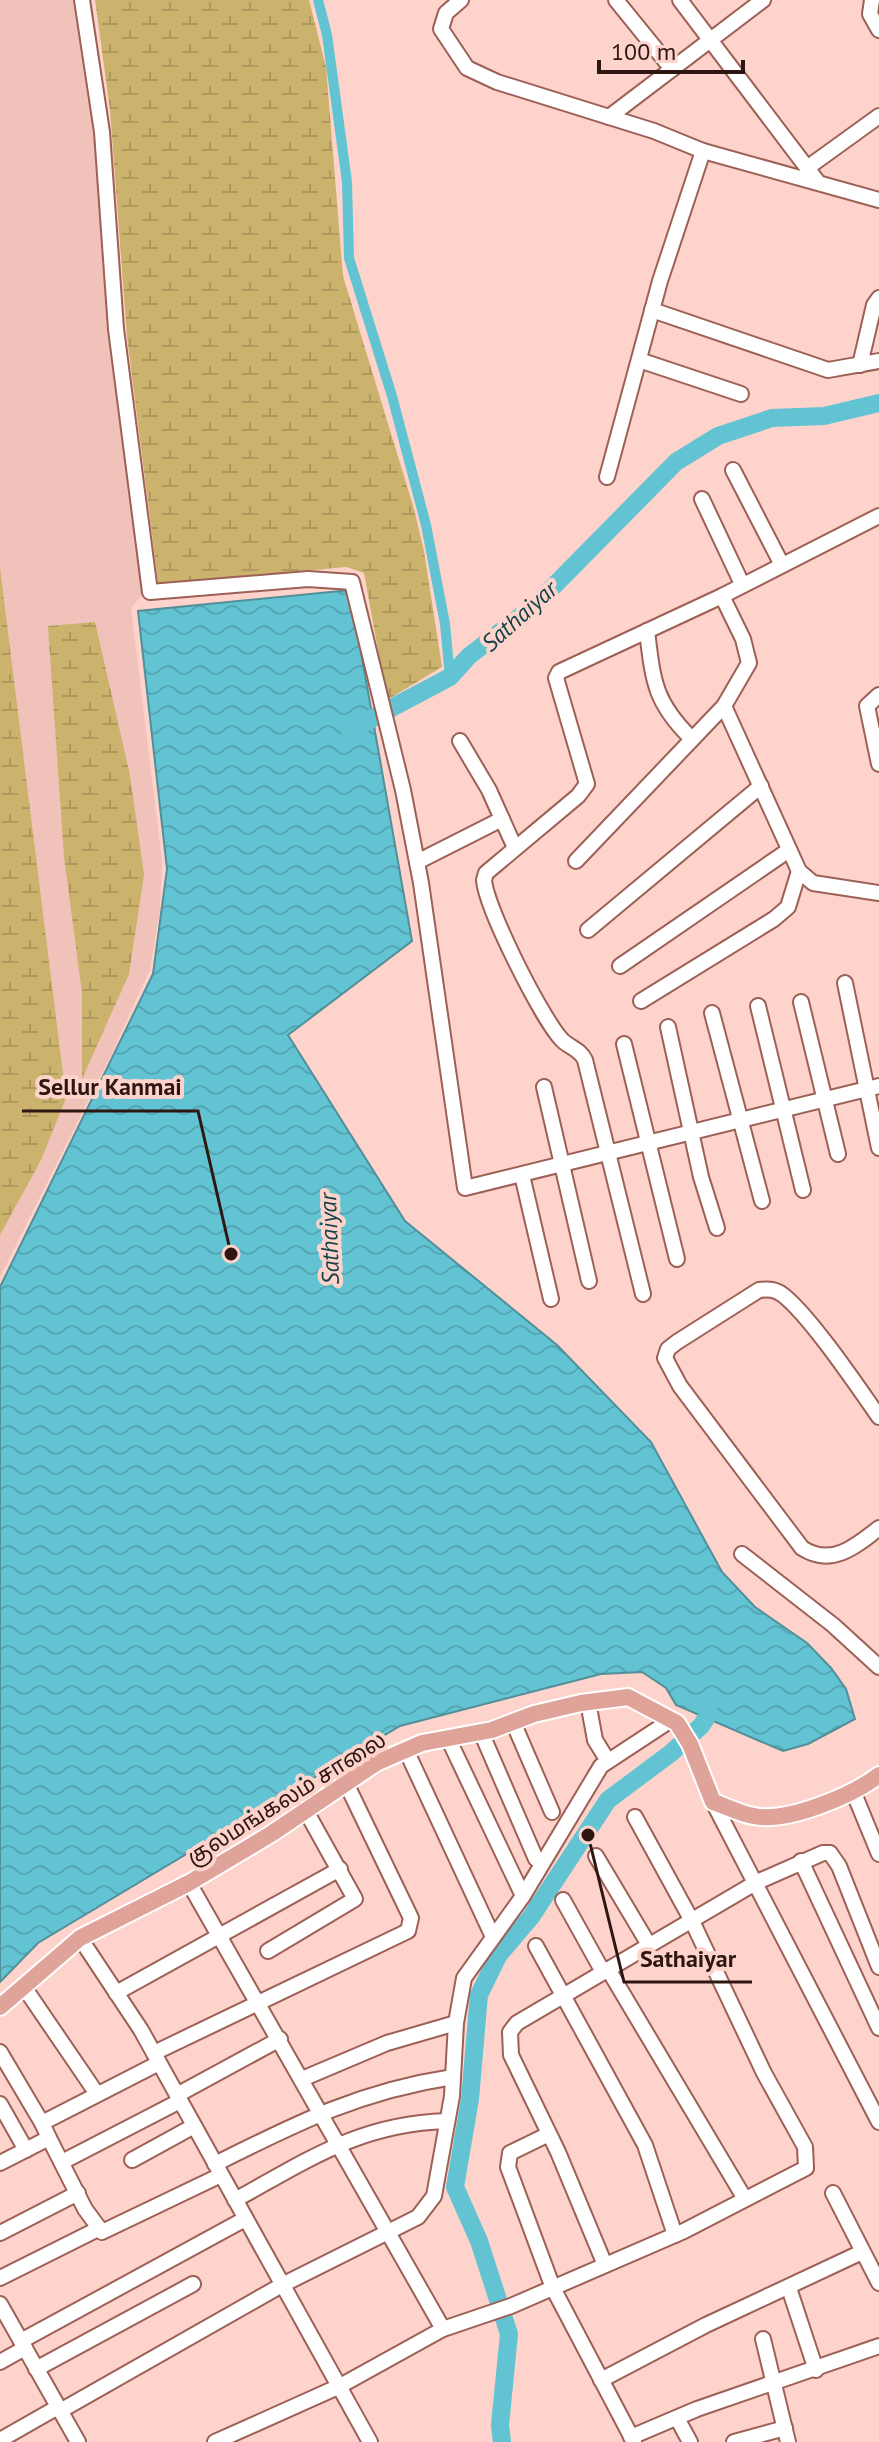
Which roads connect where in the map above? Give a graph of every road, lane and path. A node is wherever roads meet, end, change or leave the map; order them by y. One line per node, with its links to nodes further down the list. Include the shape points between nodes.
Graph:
1 (82, 0): 40 (street, via 102,132 116,329 150,592 308,579 352,582)
2 (461, 0): 11 (street, via 446,13 441,29 467,68)
3 (616, 0): 9 (street)
4 (680, 0): 8 (street)
5 (872, 0): 7 (street, via 870,14)
6 (753, 3): 8 (street)
7 (879, 30)
8 (711, 39): 9 (street); 13 (street)
9 (672, 69): 11 (street)
10 (879, 116): 13 (street)
11 (609, 117): 12 (street)
12 (703, 151): 14 (street); 17 (street)
13 (807, 168): 14 (street)
14 (817, 181): 15 (street)
15 (879, 200)
16 (879, 298): 20 (street)
17 (652, 310): 18 (street); 20 (street, via 828,370)
18 (639, 360): 21 (street); 23 (street)
19 (879, 361): 20 (street)
20 (860, 365)
21 (741, 394)
22 (733, 470): 26 (street)
23 (607, 477)
24 (702, 499): 27 (street)
25 (879, 516): 26 (street)
26 (781, 563): 27 (street)
27 (742, 584): 28 (street)
28 (722, 596): 29 (street); 31 (street, via 749,663)
29 (647, 631): 32 (street, via 660,701); 37 (street, via 557,674 587,784)
30 (879, 695): 34 (street, via 867,706 866,715)
31 (724, 706): 32 (street); 35 (street)
32 (691, 738): 39 (street)
33 (460, 741): 36 (street)
34 (879, 764)
35 (761, 786): 38 (street); 43 (street)
36 (502, 819): 37 (street); 40 (street)
37 (515, 848): 61 (street, via 486,873 485,888 548,1017 562,1040 578,1051)
38 (789, 850): 41 (street); 44 (street)
39 (576, 861)
40 (417, 862): 63 (street, via 465,1188)
41 (799, 871): 42 (street, via 813,883); 46 (street, via 788,907 774,919)
42 (879, 893)
43 (588, 930)
44 (620, 966)
45 (845, 983): 53 (street)
46 (641, 1001)
47 (801, 1002): 54 (street)
48 (758, 1006): 55 (street)
49 (712, 1013): 56 (street)
50 (668, 1027): 57 (street)
51 (624, 1044): 58 (street)
52 (544, 1087): 62 (street)
53 (874, 1088): 54 (street); 59 (street)
54 (824, 1101): 55 (street); 60 (street)
55 (783, 1111): 56 (street); 64 (street)
56 (740, 1122): 57 (street); 65 (street)
57 (692, 1134): 58 (street); 66 (street)
58 (647, 1145): 61 (street); 67 (street)
59 (879, 1148)
60 (838, 1154)
61 (609, 1155): 62 (street); 69 (street)
62 (561, 1166): 63 (street); 68 (street)
63 (522, 1175): 70 (street)
64 (803, 1190)
65 (762, 1201)
66 (717, 1228)
67 (677, 1259)
68 (589, 1281)
69 (643, 1294)
70 (551, 1299)
71 (879, 1417): 72 (street, via 798,1311 770,1289 759,1290 677,1342 665,1358 680,1386 802,1548 816,1557 839,1555)
72 (879, 1528)
73 (742, 1554): 74 (street)
74 (879, 1667)
75 (588, 1702): 76 (main road, குலமங்கலம் சாலை); 77 (main road, குலமங்கலம் சாலை, via 628,1697); 81 (street, via 595,1740)
76 (513, 1722): 78 (main road, குலமங்கலம் சாலை); 87 (street)
77 (674, 1722): 81 (street); 85 (main road, via 690,1744)
78 (481, 1732): 79 (main road, குலமங்கலம் சாலை); 91 (street)
79 (448, 1738): 80 (main road, குலமங்கலம் சாலை); 96 (street)
80 (406, 1750): 83 (main road, குலமங்கலம் சாலை); 100 (street)
81 (608, 1761): 96 (street, via 588,1784)
82 (879, 1775): 84 (main road)
83 (346, 1783): 86 (main road, குலமங்கலம் சாலை); 110 (street, via 411,1925 401,1935)
84 (853, 1791): 85 (main road, via 802,1811 757,1817); 89 (street)
85 (713, 1802): 94 (street)
86 (306, 1811): 93 (street); 95 (main road, குலமங்கலம் சாலை)
87 (552, 1812)
88 (635, 1817): 98 (street)
89 (879, 1854)
90 (596, 1856): 102 (street)
91 (536, 1859)
92 (801, 1861): 94 (street); 105 (street, via 823,1853 835,1859); 113 (street)
93 (340, 1869): 99 (street); 104 (street, via 353,1902)
94 (757, 1882): 98 (street); 120 (street)
95 (189, 1883): 99 (street); 101 (main road, குலமங்கலம் சாலை)
96 (523, 1896): 100 (street)
97 (563, 1900): 106 (street)
98 (692, 1921): 102 (street); 138 (street, via 808,2160 798,2174)
99 (221, 1937): 108 (street); 110 (street)
100 (493, 1937): 112 (street, via 464,1978)
101 (80, 1938): 107 (main road, குலமங்கலம் சாலை); 108 (street)
102 (649, 1945): 106 (street)
103 (536, 1946): 109 (street)
104 (268, 1951)
105 (879, 1967)
106 (606, 1970): 109 (street); 138 (street)
107 (24, 1987): 111 (main road, குலமங்கலம் சாலை); 119 (street)
108 (116, 1993): 116 (street)
109 (563, 1995): 128 (street, via 517,2023 508,2046); 144 (street, via 645,2145)
110 (259, 2003): 114 (street); 116 (street)
111 (0, 2007)
112 (456, 2023): 117 (street); 118 (street, via 387,2043)
113 (879, 2028)
114 (280, 2039): 118 (street); 121 (street)
115 (0, 2052): 126 (street)
116 (157, 2058): 119 (street); 121 (street)
117 (453, 2077): 123 (street, via 388,2088); 124 (street)
118 (302, 2079): 123 (street)
119 (97, 2094): 126 (street)
120 (873, 2097): 125 (street)
121 (179, 2098): 127 (street); 133 (street)
122 (0, 2104): 131 (street)
123 (320, 2112): 130 (street); 135 (street)
124 (446, 2121): 130 (street, via 405,2122); 142 (street, via 429,2206)
125 (879, 2122)
126 (42, 2123): 129 (street)
127 (194, 2126): 132 (street); 135 (street)
128 (547, 2135): 146 (street); 151 (street, via 507,2159)
129 (49, 2138): 131 (street); 133 (street)
130 (338, 2144): 139 (street); 142 (street)
131 (26, 2150): 134 (street)
132 (132, 2160)
133 (62, 2162): 136 (street)
134 (0, 2163)
135 (218, 2170): 139 (street); 141 (street, via 114,2229)
136 (78, 2193): 141 (street); 143 (street)
137 (833, 2193): 145 (street)
138 (745, 2199): 144 (street)
139 (235, 2200): 140 (street)
140 (245, 2219): 150 (street); 156 (street)
141 (98, 2229): 147 (street)
142 (386, 2232): 150 (street); 154 (street)
143 (0, 2233)
144 (675, 2235): 146 (street)
145 (862, 2252): 148 (street); 152 (street)
146 (605, 2265): 151 (street)
147 (0, 2278)
148 (879, 2283)
149 (193, 2284): 159 (street)
150 (282, 2285): 163 (street); 164 (street)
151 (553, 2288): 154 (street); 161 (street)
152 (789, 2288): 160 (street); 161 (street)
153 (0, 2304): 156 (street)
154 (443, 2329): 163 (street)
155 (763, 2339): 162 (street)
156 (23, 2345): 158 (street); 159 (street)
157 (879, 2346): 160 (street)
158 (0, 2362)
159 (36, 2369): 164 (street)
160 (816, 2370): 162 (street)
161 (601, 2380): 168 (street)
162 (774, 2384): 165 (street); 166 (street)
163 (340, 2386): 170 (street); 171 (street)
164 (59, 2409): 167 (street); 169 (street)
165 (677, 2418): 168 (street); 172 (street)
166 (786, 2435): 173 (street)
167 (0, 2440)
168 (633, 2440)
169 (78, 2442)
170 (215, 2442)
171 (370, 2442)
172 (690, 2442)
173 (734, 2442)

